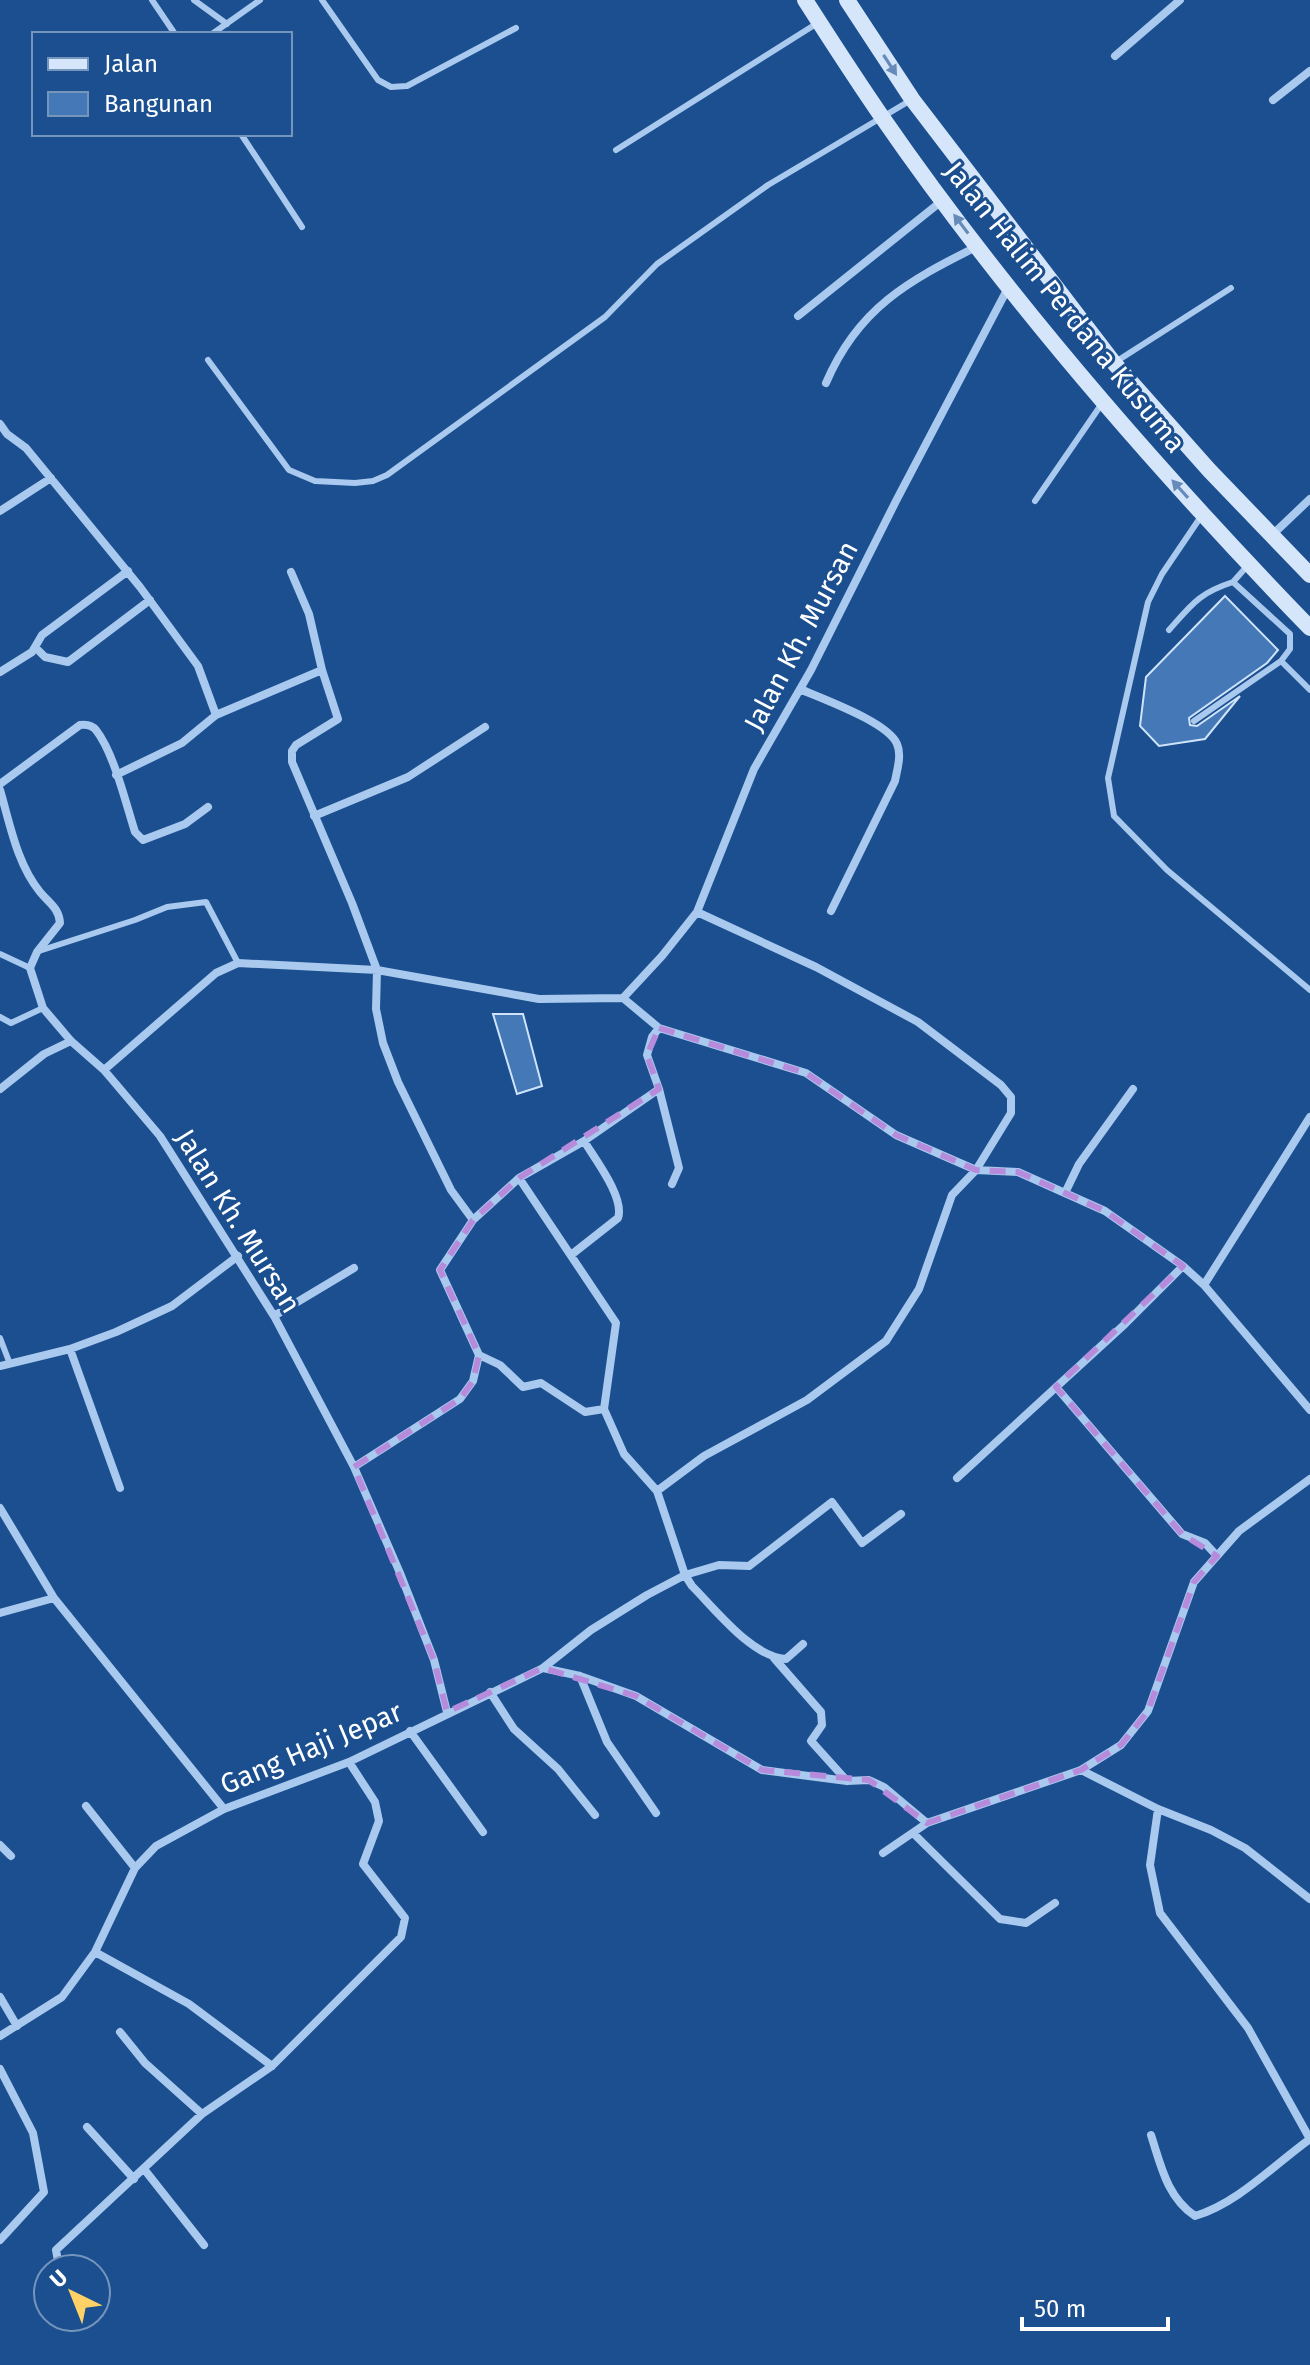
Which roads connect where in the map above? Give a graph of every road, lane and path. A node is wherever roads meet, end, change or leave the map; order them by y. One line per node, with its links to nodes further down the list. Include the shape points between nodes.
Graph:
1 (152, 0): 11 (lane)
2 (194, 0): 9 (lane)
3 (260, 0): 9 (lane)
4 (322, 0): 10 (lane, via 378,80 391,87 407,86)
5 (805, 0): 8 (main road, Jalan Halim Perdana Kusuma)
6 (847, 0): 15 (main road, Jalan Halim Perdana Kusuma, one-way to 15)
7 (1180, 0): 13 (street)
8 (819, 22): 17 (main road, Jalan Halim Perdana Kusuma); 19 (lane)
9 (227, 24): 12 (lane)
10 (516, 28)
11 (174, 32)
12 (215, 32)
13 (1115, 56)
14 (1310, 71): 16 (street)
15 (912, 99): 17 (lane); 27 (main road, Jalan Halim Perdana Kusuma)
16 (1273, 100)
17 (882, 118): 20 (main road, Jalan Halim Perdana Kusuma); 26 (lane, via 768,185 657,264 605,317 373,481 315,481 289,470)
18 (242, 136): 21 (lane)
19 (616, 150)
20 (943, 200): 22 (main road, Jalan Halim Perdana Kusuma, one-way to 20); 25 (street)
21 (302, 227)
22 (979, 246): 23 (main road, Jalan Halim Perdana Kusuma); 28 (street, via 936,267 866,317)
23 (1009, 285): 29 (main road, Jalan Halim Perdana Kusuma); 50 (street, Jalan Kh. Mursan)
24 (1231, 288): 27 (lane)
25 (798, 316)
26 (208, 360)
27 (1114, 363): 36 (main road, Jalan Halim Perdana Kusuma)
28 (826, 383)
29 (1103, 402): 33 (lane); 35 (main road, Jalan Halim Perdana Kusuma, one-way to 29)
30 (0, 424): 31 (street)
31 (51, 478): 34 (street); 38 (street)
32 (1310, 499): 36 (street)
33 (1035, 501)
34 (0, 511)
35 (1202, 515): 37 (main road, Jalan Halim Perdana Kusuma); 66 (lane, via 1148,602 1108,778 1114,816 1167,870)
36 (1272, 535): 40 (main road, Jalan Halim Perdana Kusuma)
37 (1249, 564): 41 (lane); 43 (main road, Jalan Halim Perdana Kusuma)
38 (128, 571): 42 (street); 46 (street, via 42,635)
39 (291, 572): 48 (street, via 309,614)
40 (1310, 575)
41 (1233, 582): 44 (lane, via 1196,599); 45 (lane)
42 (150, 600): 46 (street, via 68,662 45,657); 52 (street, via 198,666)
43 (1308, 626): 45 (lane)
44 (1169, 630)
45 (1290, 634): 47 (lane, via 1290,649)
46 (35, 647): 49 (street)
47 (1281, 661): 51 (lane); 53 (lane)
48 (322, 670): 52 (street); 58 (street, via 338,719 292,751)
49 (0, 672)
50 (800, 689): 59 (street, via 881,727 897,743 895,781); 60 (street, Jalan Kh. Mursan, via 754,769)
51 (1310, 690)
52 (216, 715): 55 (street, via 182,743)
53 (1194, 721)
54 (485, 727): 58 (street, via 408,777)
55 (116, 775): 56 (street, via 96,728 87,724); 57 (street, via 135,832 143,840 185,824)
56 (0, 787): 61 (street, via 28,875 60,912 55,932)
57 (208, 807)
58 (314, 816): 65 (street)
59 (831, 911)
60 (697, 912): 67 (street, Jalan Kh. Mursan); 78 (street, via 918,1022 1001,1085 1011,1097 1011,1113)
61 (37, 952): 63 (lane, via 167,907 206,902); 64 (street)
62 (0, 954): 64 (lane)
63 (238, 963): 65 (street); 72 (street, via 216,973)
64 (30, 968): 68 (street, Jalan Kh. Mursan)
65 (377, 970): 67 (street, via 539,999); 82 (street, via 376,1009 383,1043 451,1190)
66 (1310, 990)
67 (623, 998): 70 (street)
68 (43, 1008): 69 (lane, via 11,1023); 71 (street, Jalan Kh. Mursan)
69 (0, 1017)
70 (659, 1028): 74 (street, via 647,1055); 78 (street, via 806,1073 896,1135)
71 (71, 1041): 72 (street, Jalan Kh. Mursan); 73 (street, via 44,1054)
72 (104, 1070): 84 (street, Jalan Kh. Mursan, via 160,1136)
73 (0, 1089)
74 (659, 1089): 77 (street); 80 (street, via 679,1168)
75 (1133, 1089): 81 (street, via 1079,1164)
76 (1310, 1117): 87 (street)
77 (584, 1141): 79 (street); 83 (street, via 621,1209 618,1218)
78 (976, 1170): 81 (street, via 1018,1172); 101 (street, via 952,1195 919,1289 886,1341 807,1400 704,1456)
79 (519, 1178): 82 (street); 83 (street)
80 (672, 1184)
81 (1065, 1193): 85 (street, via 1105,1211)
82 (473, 1220): 91 (street, via 440,1270)
83 (571, 1255): 95 (street, via 616,1323)
84 (238, 1256): 88 (street, Jalan Kh. Mursan); 90 (street, via 172,1306)
85 (1183, 1266): 87 (street); 94 (street)
86 (354, 1268): 88 (street)
87 (1204, 1285): 96 (street)
88 (274, 1316): 97 (street, Jalan Kh. Mursan)
89 (0, 1338): 92 (lane)
90 (70, 1349): 92 (street); 100 (street)
91 (479, 1355): 95 (street, via 500,1365 523,1387 541,1383 585,1412); 97 (street, via 473,1381 460,1399)
92 (10, 1364): 93 (street)
93 (0, 1366)
94 (1056, 1387): 98 (street); 104 (street, via 1182,1534 1205,1543)
95 (604, 1409): 101 (street, via 624,1454)
96 (1310, 1410)
97 (354, 1467): 113 (street, Jalan Kh. Mursan, via 434,1660)
98 (957, 1478)
99 (1310, 1479): 104 (street, via 1239,1531)
100 (120, 1488)
101 (657, 1491): 105 (street)
102 (0, 1508): 106 (street)
103 (901, 1514): 105 (street, Gang Haji Jepar, via 862,1543 832,1502 749,1566 719,1565)
104 (1217, 1556): 116 (street, via 1194,1582 1148,1711 1121,1745)
105 (685, 1575): 109 (street, via 754,1646); 110 (street, Gang Haji Jepar, via 591,1630)
106 (54, 1598): 107 (street); 119 (street)
107 (0, 1613)
108 (803, 1644): 109 (street, via 786,1659)
109 (774, 1658): 117 (street, via 821,1712 822,1725 811,1741)
110 (543, 1668): 111 (street); 112 (street, Gang Haji Jepar)
111 (580, 1676): 117 (street, via 636,1696 762,1770); 121 (street, via 607,1742)
112 (490, 1692): 113 (street, Gang Haji Jepar); 122 (street, via 514,1729 558,1769)
113 (447, 1712): 114 (street, Gang Haji Jepar)
114 (410, 1731): 115 (street, Gang Haji Jepar); 124 (street)
115 (349, 1762): 119 (street, Gang Haji Jepar); 137 (street, via 375,1802 379,1821 363,1864 405,1918 401,1937)
116 (1081, 1770): 120 (street); 123 (street)
117 (847, 1781): 123 (street, via 869,1780 884,1787)
118 (86, 1806): 129 (street)
119 (224, 1809): 129 (street, Gang Haji Jepar, via 156,1846)
120 (1158, 1809): 130 (street, via 1245,1848); 142 (street, via 1150,1865 1160,1913 1248,2028)
121 (656, 1813)
122 (595, 1815)
123 (927, 1823): 125 (street)
124 (483, 1832)
125 (913, 1833): 127 (street); 131 (street, via 1000,1919 1026,1923)
126 (0, 1845): 128 (street)
127 (883, 1853)
128 (11, 1856)
129 (135, 1868): 132 (street, Gang Haji Jepar)
130 (1310, 1899)
131 (1055, 1903)
132 (95, 1952): 134 (street, Gang Haji Jepar, via 62,1997); 137 (street, via 189,2004)
133 (0, 1997): 134 (street)
134 (17, 2026): 136 (street, Gang Haji Jepar)
135 (120, 2032): 139 (street, via 145,2063)
136 (0, 2036)
137 (272, 2066): 139 (street)
138 (0, 2069): 145 (street, via 33,2133 44,2192)
139 (202, 2114): 143 (street)
140 (87, 2127): 144 (street)
141 (1151, 2135): 142 (street, via 1169,2189 1195,2216 1214,2211)
142 (1310, 2139)
143 (144, 2169): 144 (street); 146 (street)
144 (134, 2179): 147 (street)
145 (0, 2240)
146 (204, 2245)
147 (57, 2253)

